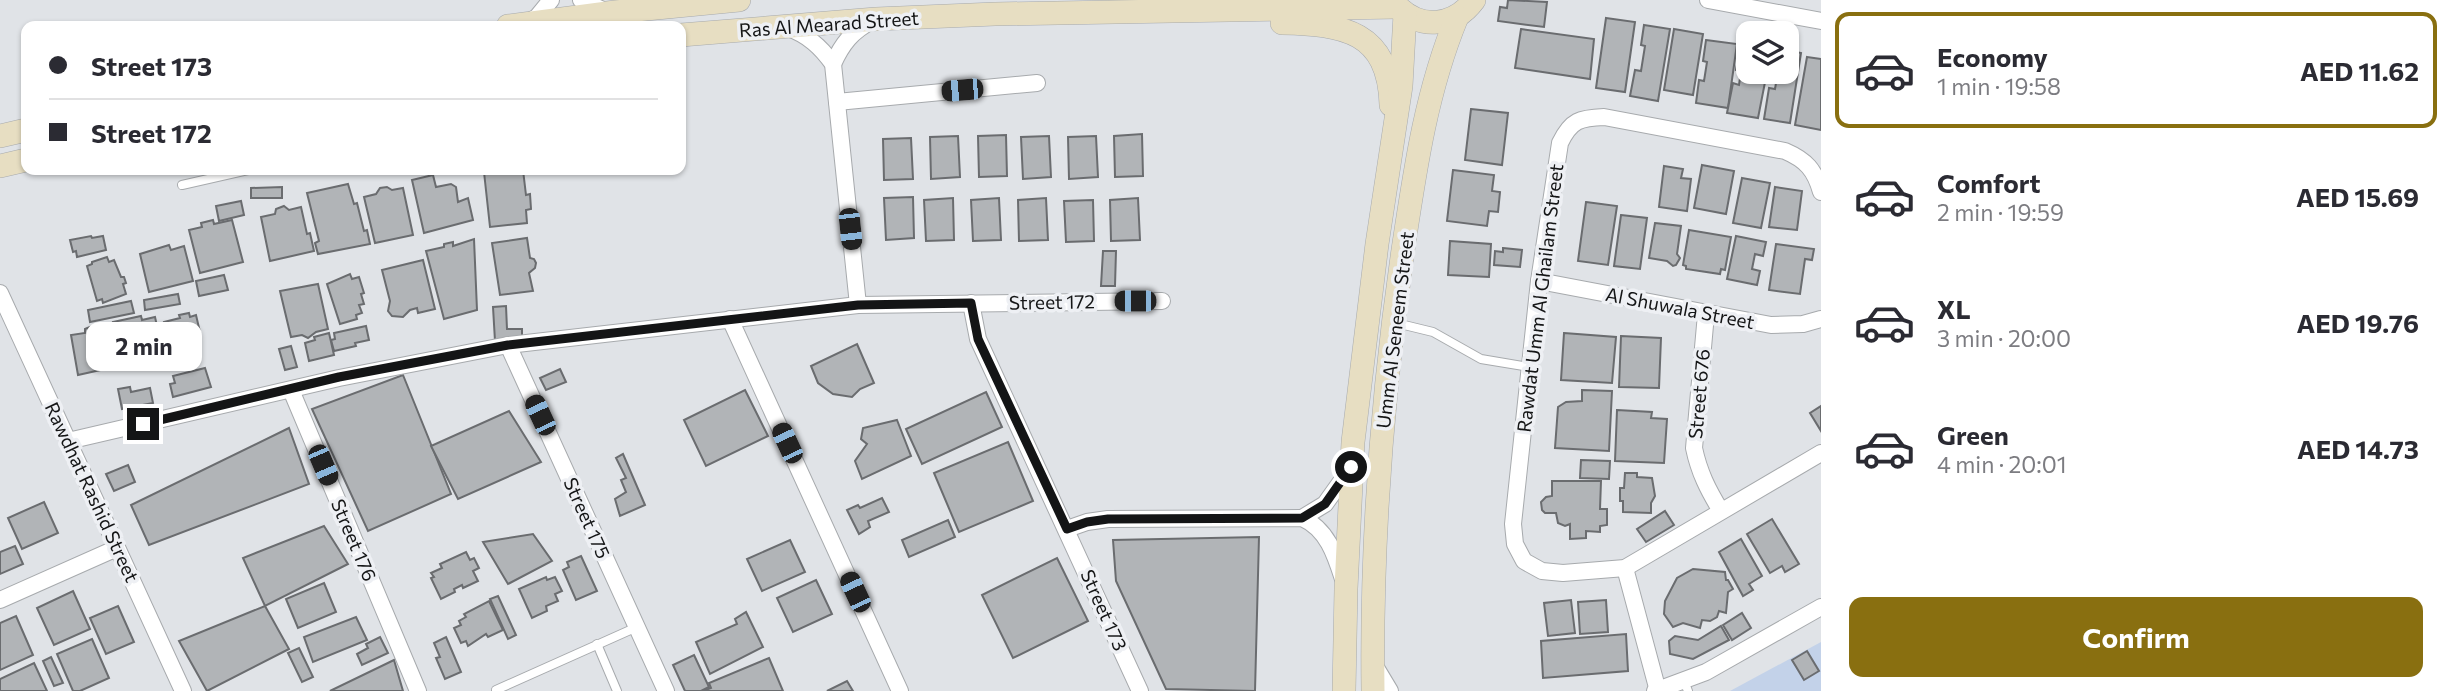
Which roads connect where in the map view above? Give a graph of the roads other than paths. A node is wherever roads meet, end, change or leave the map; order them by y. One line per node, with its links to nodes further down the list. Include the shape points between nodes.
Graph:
1 (551, 0): 11 (street, via 537,17)
2 (581, 0): 7 (street)
3 (739, 0): 7 (main road, Ras Al Mearad Street)
4 (1474, 0): 9 (main road)
5 (1708, 0): 13 (street)
6 (1398, 7): 8 (main road, Ras Al Mearad Street); 9 (main road, Ras Al Mearad Street, via 1430,23); 21 (main road, Umm Al Seneem Street, via 1404,60)
7 (615, 12): 12 (main road, Ras Al Mearad Street)
8 (1108, 13): 10 (main road, Ras Al Mearad Street); 21 (main road, via 1177,25 1305,24 1348,30 1368,43 1386,74)
9 (1457, 17): 35 (main road, Umm Al Seneem Street, via 1421,131)
10 (876, 19): 14 (main road, Ras Al Mearad Street); 16 (street, via 849,37)
11 (526, 21)
12 (546, 21)
13 (1821, 21)
14 (782, 26): 15 (main road, Ras Al Mearad Street); 16 (street, via 811,39)
15 (686, 35)
16 (833, 65): 18 (street)
17 (1037, 83): 18 (street)
18 (837, 102): 31 (street)
19 (21, 131): 20 (main road)
20 (0, 136)
21 (1393, 145): 41 (main road, Umm Al Seneem Street)
22 (21, 161): 23 (main road)
23 (0, 166)
24 (226, 175): 25 (lane)
25 (181, 185)
26 (1821, 192): 27 (street, Rawdat Umm Al Ghailam Street, via 1810,165 1785,151 1605,117 1574,122 1560,143)
27 (1539, 281): 32 (street, Al Shuwala Street); 37 (street, Rawdat Umm Al Ghailam Street)
28 (0, 293): 39 (street, Rawdhat Rashid Street)
29 (1162, 301): 30 (street, Street 172)
30 (971, 303): 31 (street, Street 172); 44 (street, Street 173, via 978,339)
31 (858, 305): 33 (street, Street 172)
32 (1706, 314): 34 (street, Al Shuwala Street, via 1771,325); 42 (street, Street 676, via 1694,448 1706,488)
33 (730, 319): 36 (street, Street 172); 59 (street)
34 (1821, 320)
35 (1393, 322): 37 (lane, via 1433,332 1481,359); 52 (main road, Umm Al Seneem Street, via 1377,504)
36 (508, 345): 38 (street, Street 172); 50 (street, Street 175)
37 (1530, 367): 46 (street, Rawdat Umm Al Ghailam Street, via 1513,524 1515,544 1524,561 1542,571)
38 (291, 390): 39 (street, Street 172); 56 (street, Street 176)
39 (68, 441): 45 (street, Rawdhat Rashid Street)
40 (1821, 453): 42 (street, Rawdat Umm Al Ghailam Street)
41 (1351, 467): 43 (street, via 1325,504); 47 (main road, Umm Al Seneem Street)
42 (1721, 511): 46 (street, Rawdat Umm Al Ghailam Street)
43 (1302, 518): 44 (street, via 1108,519); 47 (street, via 1329,541)
44 (1067, 529): 60 (street, Street 173)
45 (117, 548): 48 (street); 55 (street, Rawdhat Rashid Street)
46 (1625, 568): 64 (street)
47 (1346, 589): 61 (main road, Umm Al Seneem Street)
48 (0, 600)
49 (1821, 607): 53 (street)
50 (637, 627): 51 (lane); 58 (street, Street 175)
51 (597, 644): 54 (lane); 57 (lane)
52 (1373, 660): 62 (main road, Umm Al Seneem Street); 63 (street)
53 (1686, 686): 64 (street)
54 (496, 690)
55 (183, 691)
56 (418, 691)
57 (617, 691)
58 (666, 691)
59 (900, 691)
60 (1140, 691)
61 (1345, 691)
62 (1373, 691)
63 (1390, 691)
64 (1657, 691)

